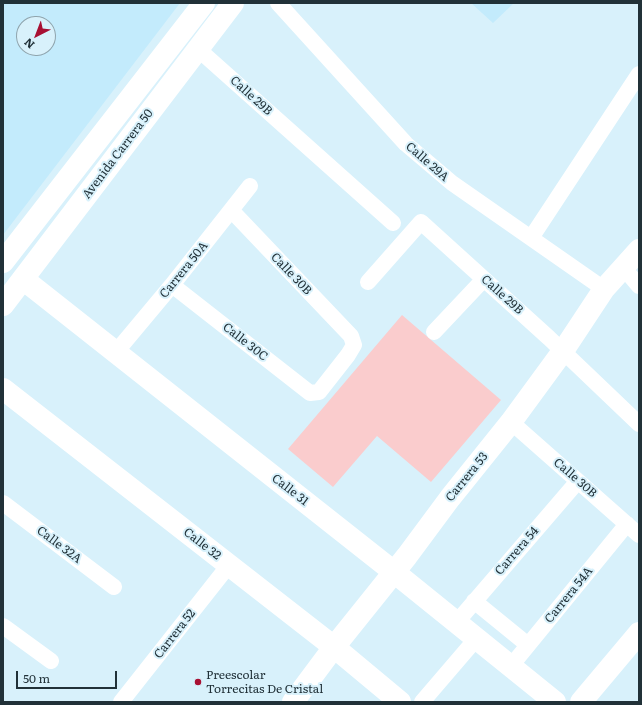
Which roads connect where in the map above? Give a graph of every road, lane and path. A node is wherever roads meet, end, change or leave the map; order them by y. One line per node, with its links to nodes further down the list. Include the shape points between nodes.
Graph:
1 (204, 3): 11 (main road, Avenida Carrera 50)
2 (233, 3): 4 (main road, Avenida Carrera 50)
3 (278, 3): 9 (street, Calle 29A, via 406,144 452,183)
4 (198, 49): 8 (street, Calle 29B); 13 (main road, Avenida Carrera 50)
5 (639, 74): 9 (street)
6 (250, 186): 7 (street, Carrera 50A)
7 (232, 211): 16 (street, Carrera 50A); 24 (street, Calle 30B, via 351,336 354,344 348,355)
8 (393, 224)
9 (531, 238): 18 (street, Calle 29A)
10 (639, 250): 12 (main road, Carrera 53)
11 (3, 262)
12 (623, 267): 17 (street); 18 (main road, Carrera 53)
13 (23, 279): 19 (main road, Avenida Carrera 50); 22 (main road, Calle 31)
14 (484, 279): 15 (street, Calle 29B, via 421,222); 20 (street); 21 (street, Calle 29B)
15 (368, 282)
16 (172, 285): 22 (street, Carrera 50A); 24 (street, Calle 30C, via 310,393)
17 (639, 286)
18 (604, 289): 21 (main road, Carrera 53)
19 (3, 305)
20 (434, 332)
21 (563, 351): 25 (main road, Carrera 53); 26 (street, Calle 29B)
22 (116, 352): 31 (main road, Calle 31)
23 (3, 389): 30 (main road, Calle 32)
24 (319, 392)
25 (511, 422): 27 (street, Calle 30B); 31 (main road, Carrera 53)
26 (639, 424)
27 (578, 481): 29 (street, Calle 30B); 33 (street, Carrera 54)
28 (3, 503): 32 (street, Calle 32A)
29 (633, 530): 38 (street, Carrera 54A)
30 (229, 565): 39 (main road, Calle 32); 42 (street, Carrera 52)
31 (394, 572): 34 (main road, Calle 31); 39 (main road, Carrera 53)
32 (114, 587)
33 (474, 601): 34 (street, Carrera 54); 38 (street)
34 (456, 623): 37 (main road, Calle 31)
35 (3, 626): 40 (street)
36 (639, 633): 47 (main road)
37 (476, 639): 41 (main road, Calle 31); 45 (street)
38 (528, 645): 41 (street, Carrera 54A)
39 (334, 647): 43 (main road, Carrera 53); 44 (main road, Calle 32)
40 (51, 661)
41 (511, 666): 46 (main road, Calle 31)
42 (121, 702)
43 (293, 702)
44 (400, 702)
45 (422, 702)
46 (555, 702)
47 (581, 702)

